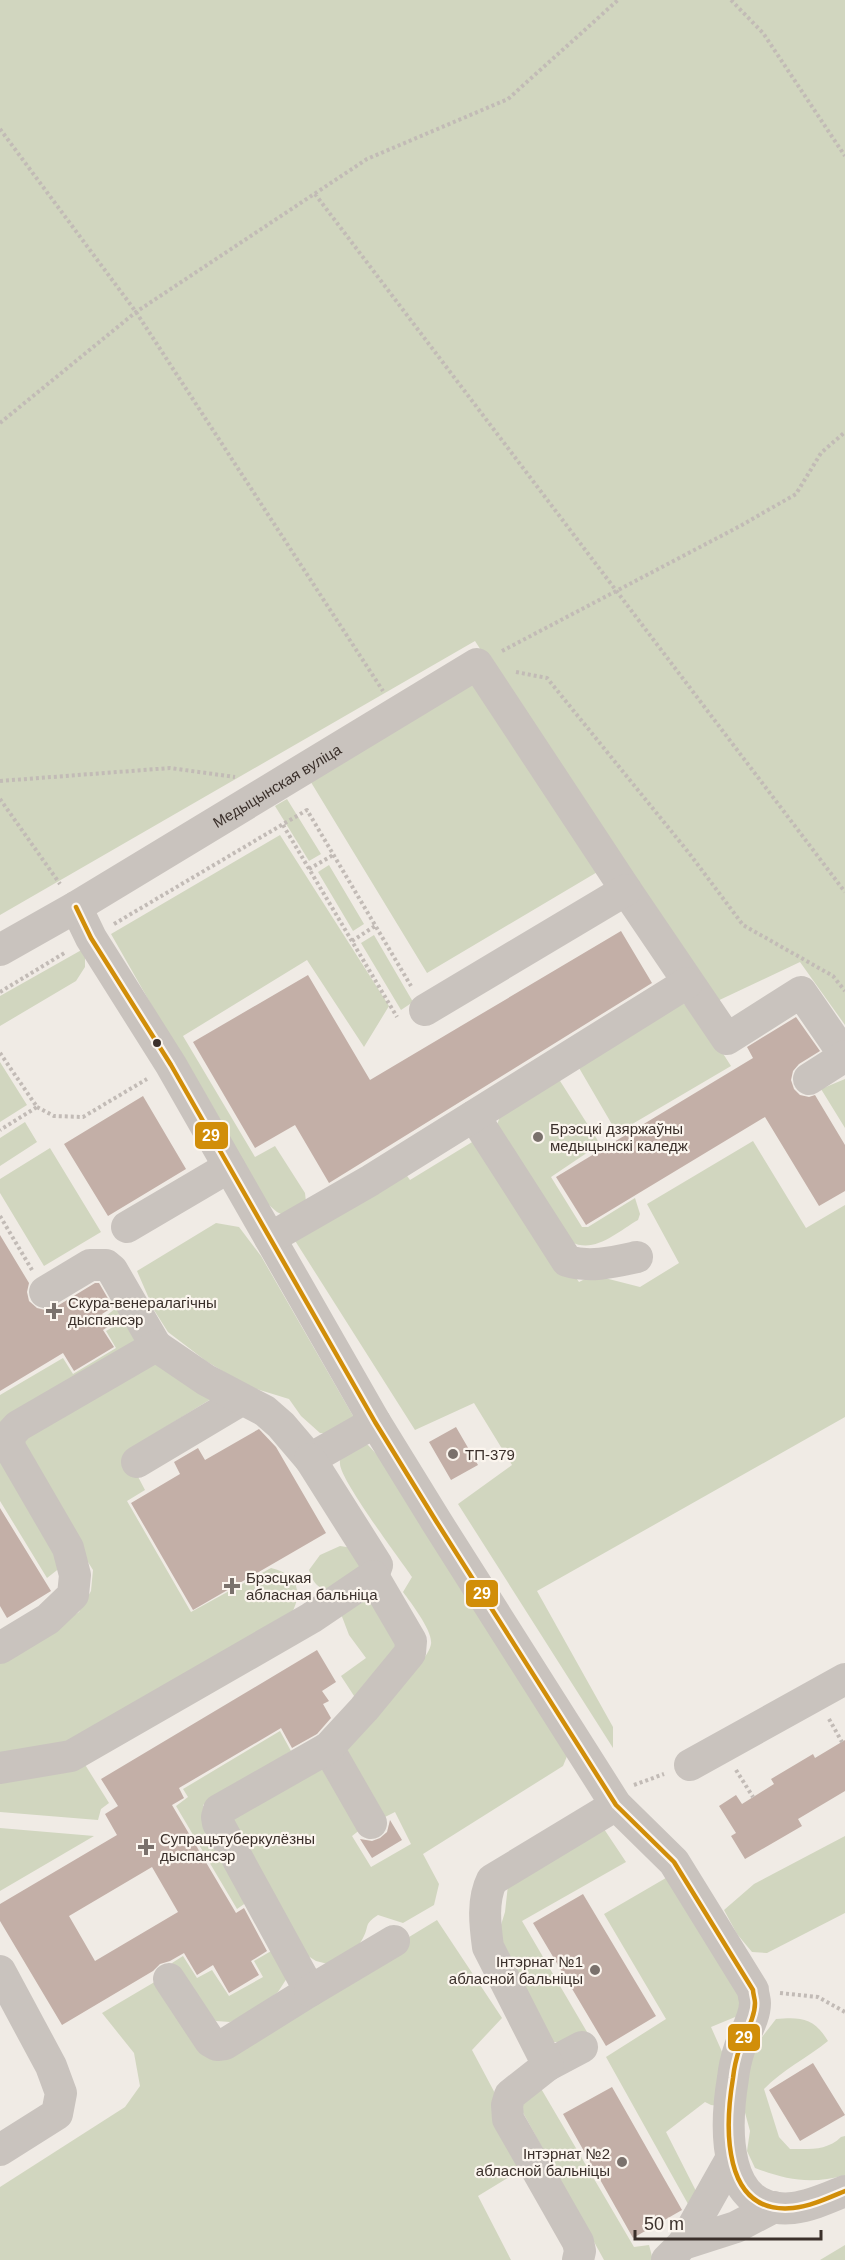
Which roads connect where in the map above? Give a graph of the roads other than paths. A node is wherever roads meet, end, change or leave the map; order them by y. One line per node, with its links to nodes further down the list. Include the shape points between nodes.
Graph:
1 (626, 890): 2 (street, Медыцынская вуліца, via 477,664); 4 (street); 5 (street)
2 (76, 907): 3 (street, Медыцынская вуліца); 9 (street)
3 (0, 950)
4 (687, 982): 6 (street, via 727,1039 801,992); 8 (street)
5 (425, 1010)
6 (845, 1056): 7 (street)
7 (809, 1079)
8 (474, 1116): 11 (street); 12 (street, via 567,1261 601,1264)
9 (229, 1167): 10 (street); 11 (street)
10 (127, 1227)
11 (270, 1238): 16 (street)
12 (637, 1257)
13 (45, 1292): 14 (street, via 90,1265 106,1265)
14 (156, 1346): 15 (street); 20 (street, via 18,1426 9,1436 10,1449 68,1548 75,1575 73,1595 57,1611)
15 (241, 1400): 17 (street, via 265,1411); 18 (street)
16 (375, 1422): 17 (street); 25 (street)
17 (310, 1459): 19 (street, via 377,1565)
18 (137, 1462)
19 (373, 1576): 22 (street, via 411,1641 410,1653); 24 (street, via 310,1618 71,1756)
20 (0, 1648)
21 (845, 1678): 23 (street)
22 (328, 1748): 26 (street); 30 (street, via 219,1810 217,1817)
23 (690, 1765)
24 (0, 1768)
25 (612, 1800): 32 (street, via 492,1880 487,1891 488,1947); 34 (street, via 674,1862 753,1990 755,2004 733,2078)
26 (371, 1823)
27 (394, 1941): 30 (street)
28 (0, 1971): 33 (street, via 51,2066 61,2093 57,2114)
29 (169, 1979): 30 (street, via 210,2041 217,2045 225,2044)
30 (310, 1990)
31 (582, 2047): 32 (street)
32 (548, 2065): 38 (street, via 510,2095 508,2119 578,2242)
33 (0, 2150)
34 (730, 2159): 36 (street, via 743,2190 756,2201); 37 (street)
35 (845, 2191): 36 (street, via 810,2205)
36 (774, 2207): 37 (street)
37 (675, 2252)
38 (578, 2260)

